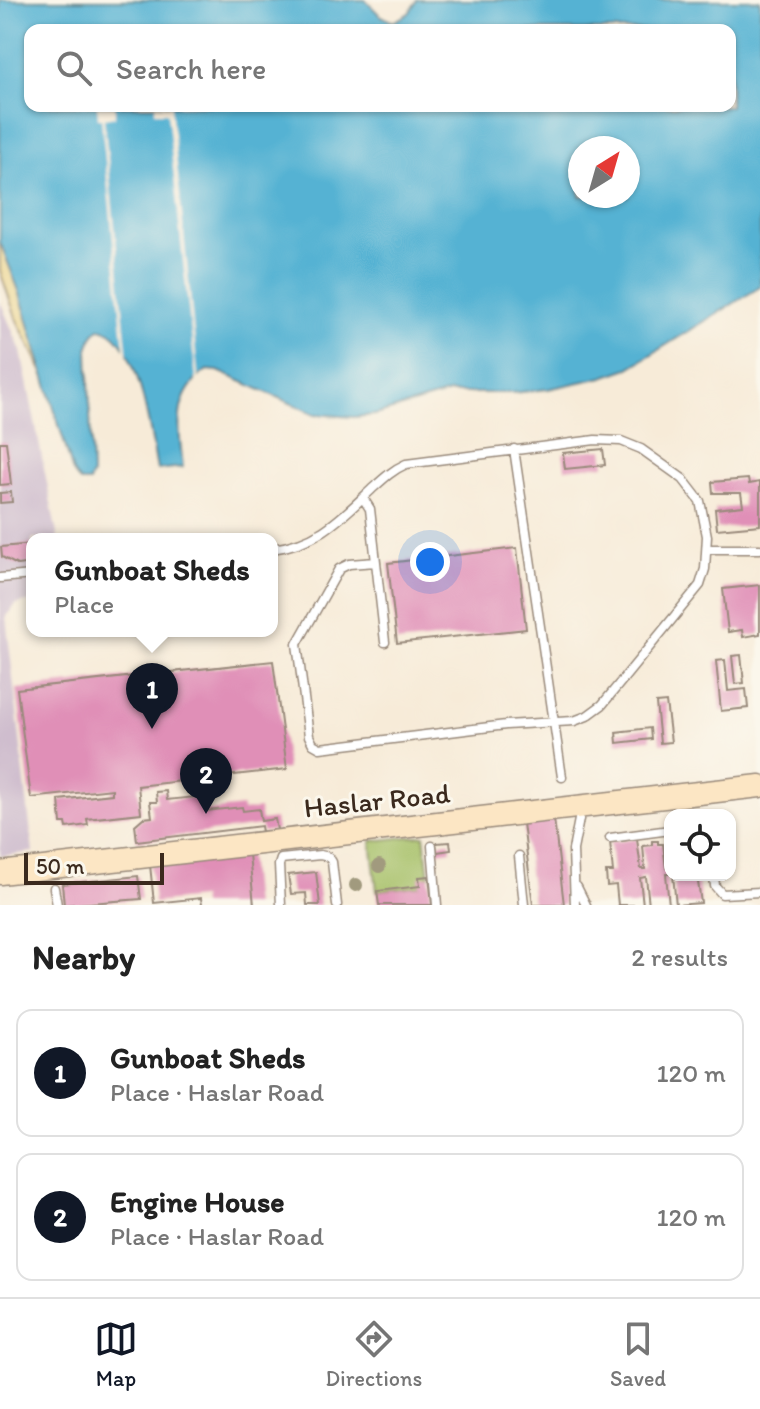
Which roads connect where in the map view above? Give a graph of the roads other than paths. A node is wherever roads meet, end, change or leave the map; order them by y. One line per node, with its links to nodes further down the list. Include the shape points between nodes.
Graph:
1 (514, 449): 2 (lane, via 406,464); 4 (lane, via 606,439 641,449 695,492 705,516); 10 (lane)
2 (363, 498): 3 (lane, via 308,541); 6 (lane, via 370,509)
3 (278, 548)
4 (707, 549): 5 (lane); 10 (lane, via 697,590 602,705 581,719)
5 (760, 549)
6 (376, 562): 9 (lane); 10 (lane, via 339,569 299,639 313,744 332,748)
7 (26, 576): 8 (lane)
8 (0, 578)
9 (385, 642)
10 (555, 721): 11 (lane)
11 (562, 777)
12 (760, 786): 13 (street, Haslar Road)
13 (581, 808): 18 (street, Haslar Road); 20 (lane, via 573,850)
14 (664, 831): 15 (lane)
15 (610, 838)
16 (432, 846): 26 (lane)
17 (519, 856): 27 (lane)
18 (0, 873)
19 (715, 881): 22 (lane, via 722,894)
20 (576, 883): 28 (lane); 29 (lane)
21 (54, 888): 23 (lane)
22 (760, 892)
23 (57, 905)
24 (281, 905): 25 (lane, via 281,859 320,855 332,862)
25 (337, 905)
26 (437, 905)
27 (524, 905)
28 (575, 905)
29 (586, 905)

